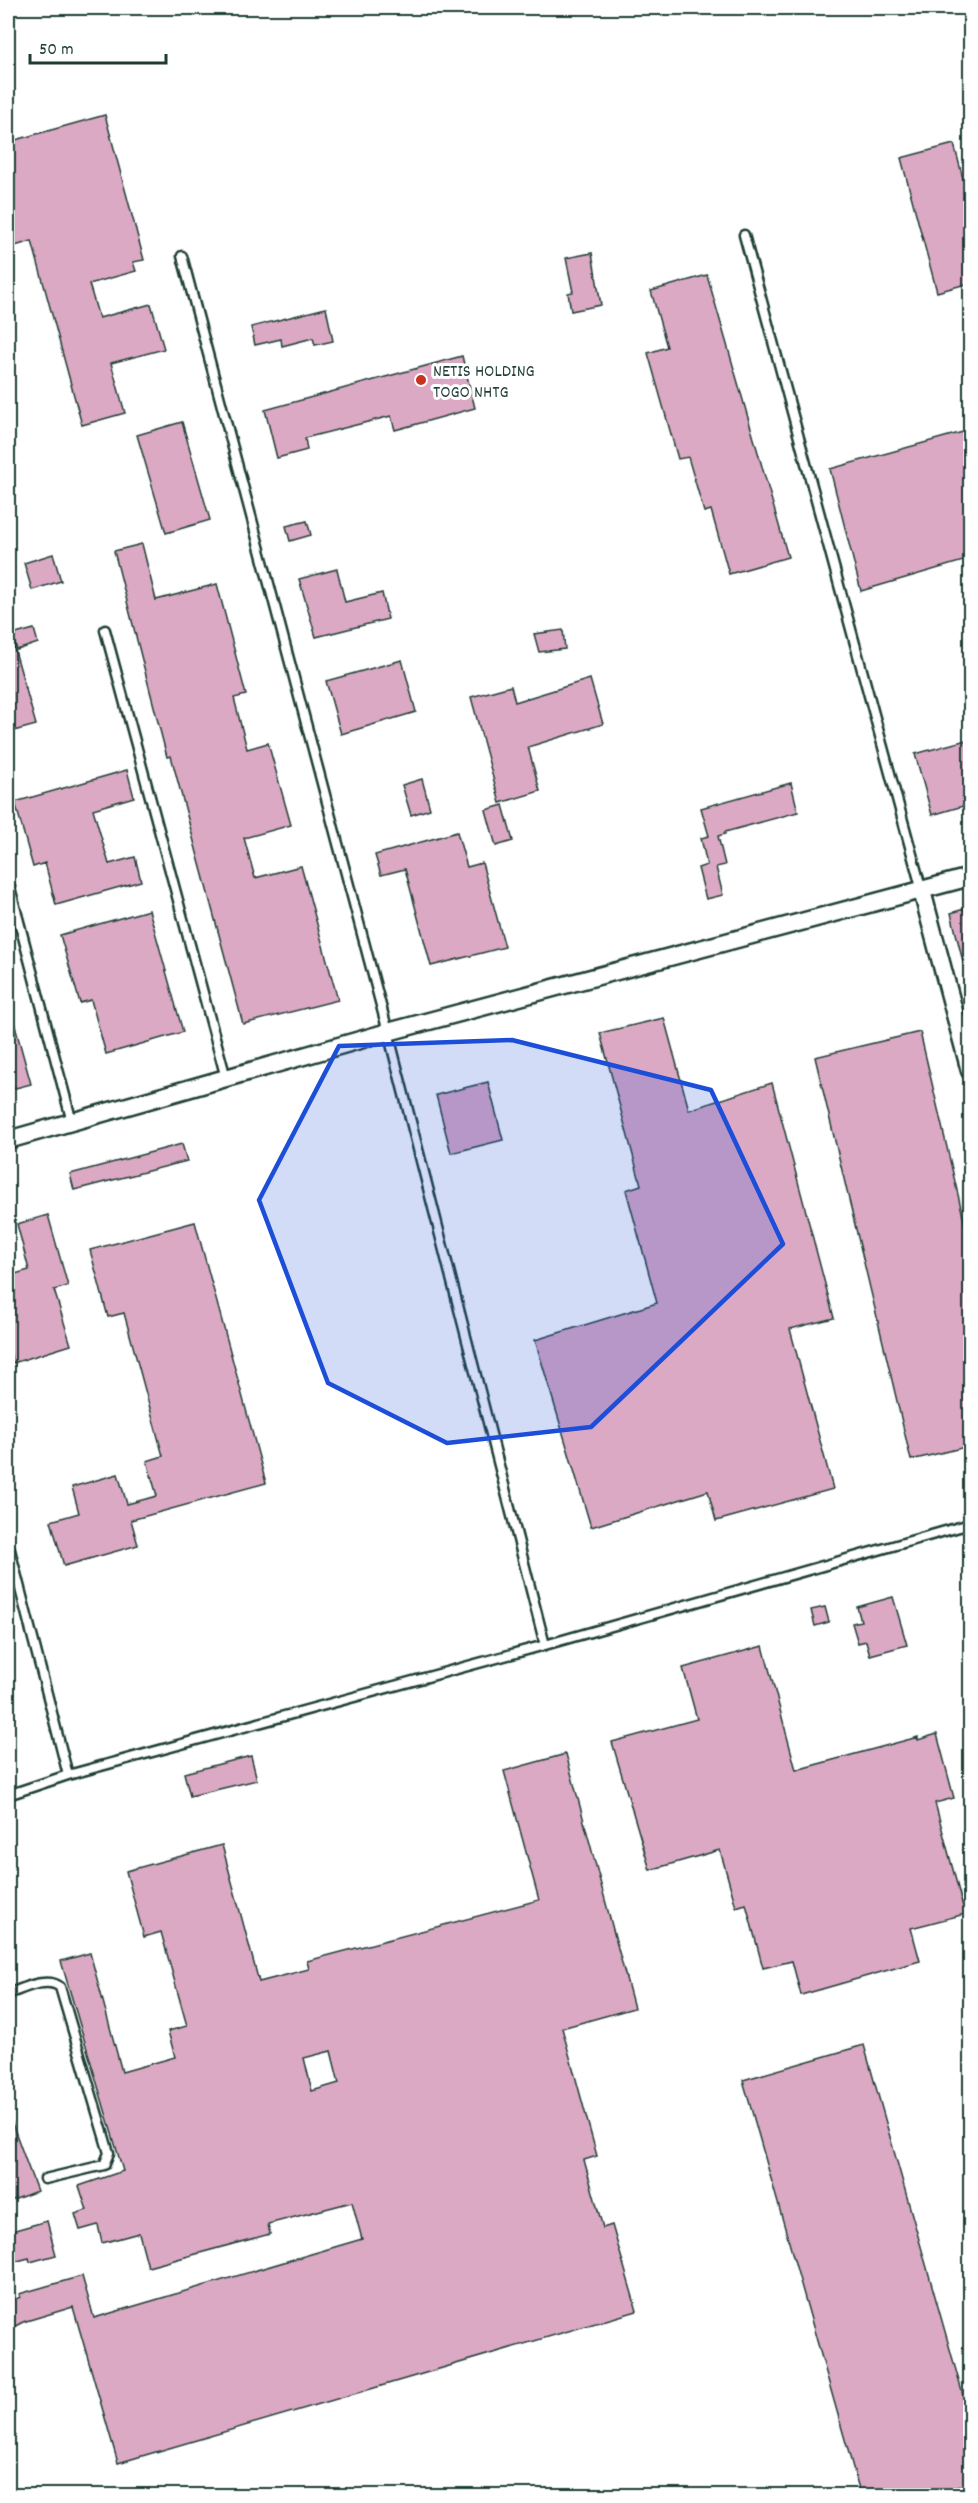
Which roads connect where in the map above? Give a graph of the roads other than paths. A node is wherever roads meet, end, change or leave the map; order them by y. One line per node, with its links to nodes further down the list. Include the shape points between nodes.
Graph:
1 (744, 235): 6 (lane)
2 (182, 256): 7 (lane)
3 (105, 630): 9 (lane)
4 (970, 877): 6 (street)
5 (8, 880): 10 (lane)
6 (922, 891): 7 (street); 8 (street)
7 (388, 1032): 9 (street); 14 (lane)
8 (970, 1071)
9 (226, 1078): 10 (street)
10 (72, 1122): 11 (street)
11 (8, 1140)
12 (970, 1524): 14 (lane)
13 (8, 1542): 15 (lane)
14 (545, 1645): 15 (lane)
15 (68, 1775): 16 (lane)
16 (8, 1795)
17 (8, 1994): 18 (lane, via 47,1982 60,1988 109,2153 104,2166)
18 (45, 2179)

